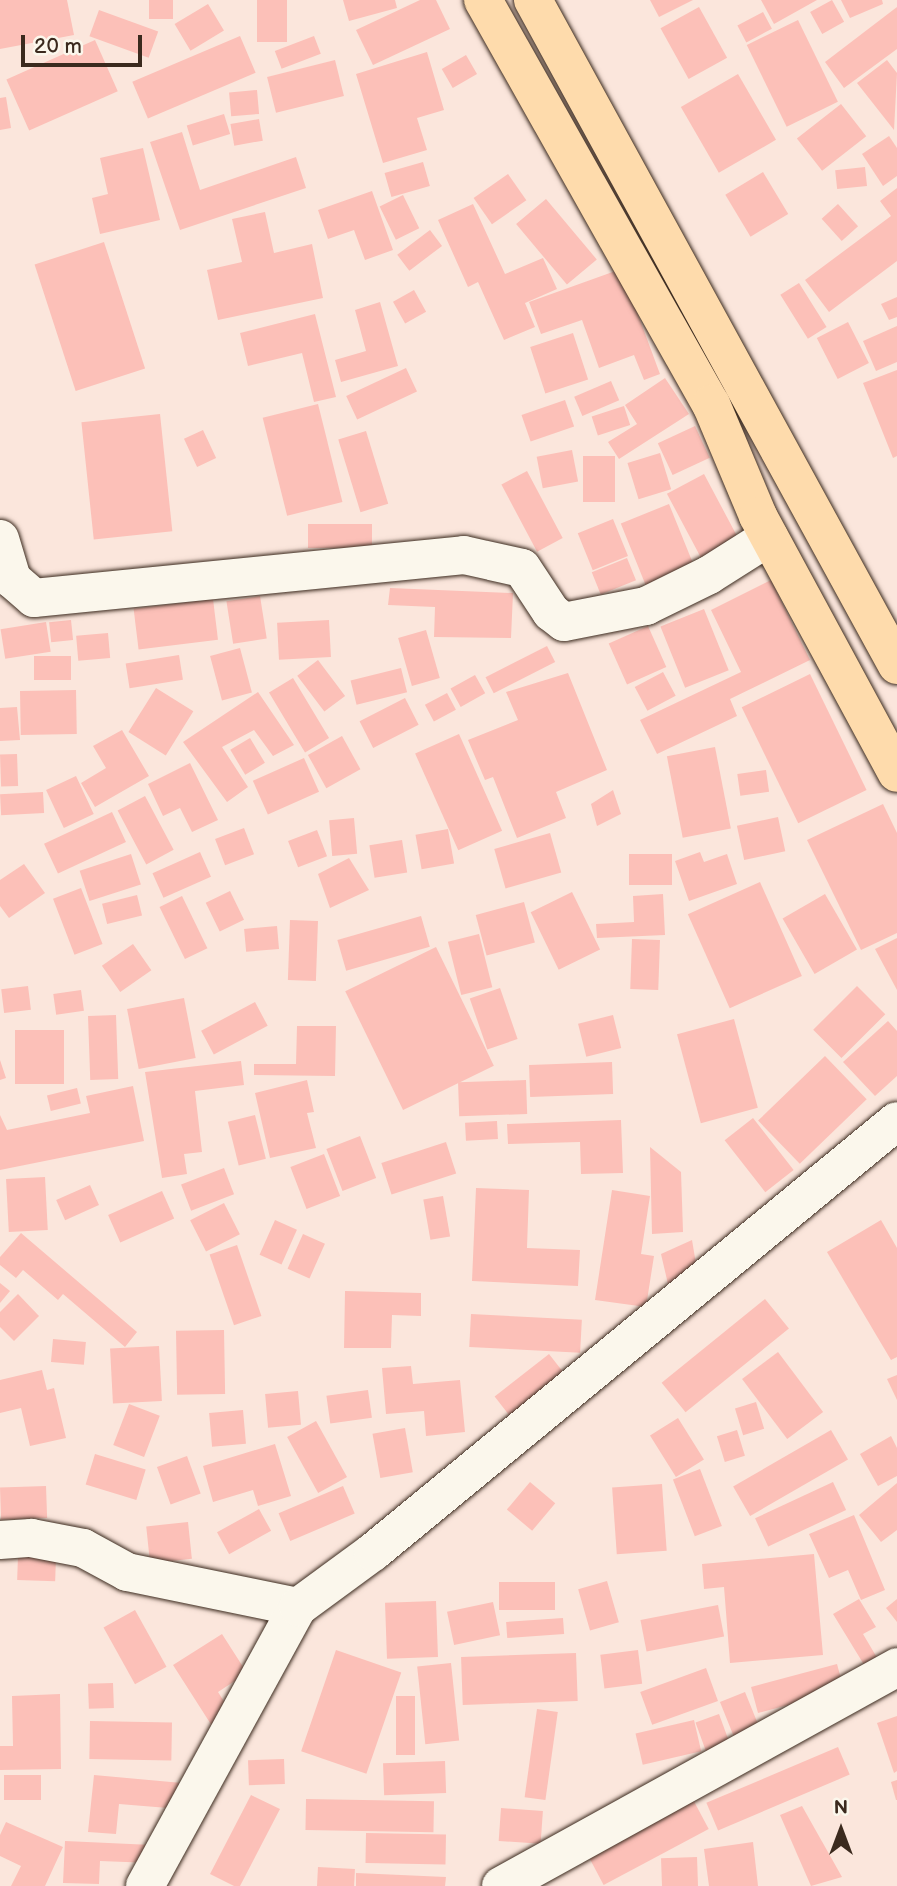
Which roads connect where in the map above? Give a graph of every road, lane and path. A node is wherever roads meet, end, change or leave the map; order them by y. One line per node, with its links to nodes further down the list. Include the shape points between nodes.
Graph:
1 (483, 0): 3 (main road, via 711,404)
2 (533, 0): 5 (main road)
3 (769, 537): 4 (street, via 709,575 646,606 564,622 551,612 522,568 464,555 34,598 12,579); 6 (main road)
4 (0, 539)
5 (897, 665)
6 (897, 773)
7 (897, 1121): 9 (street, via 395,1535)
8 (0, 1540): 9 (street, via 31,1538 83,1549 127,1572)
9 (298, 1607): 11 (street)
10 (897, 1667): 12 (street)
11 (145, 1886)
12 (501, 1886)

